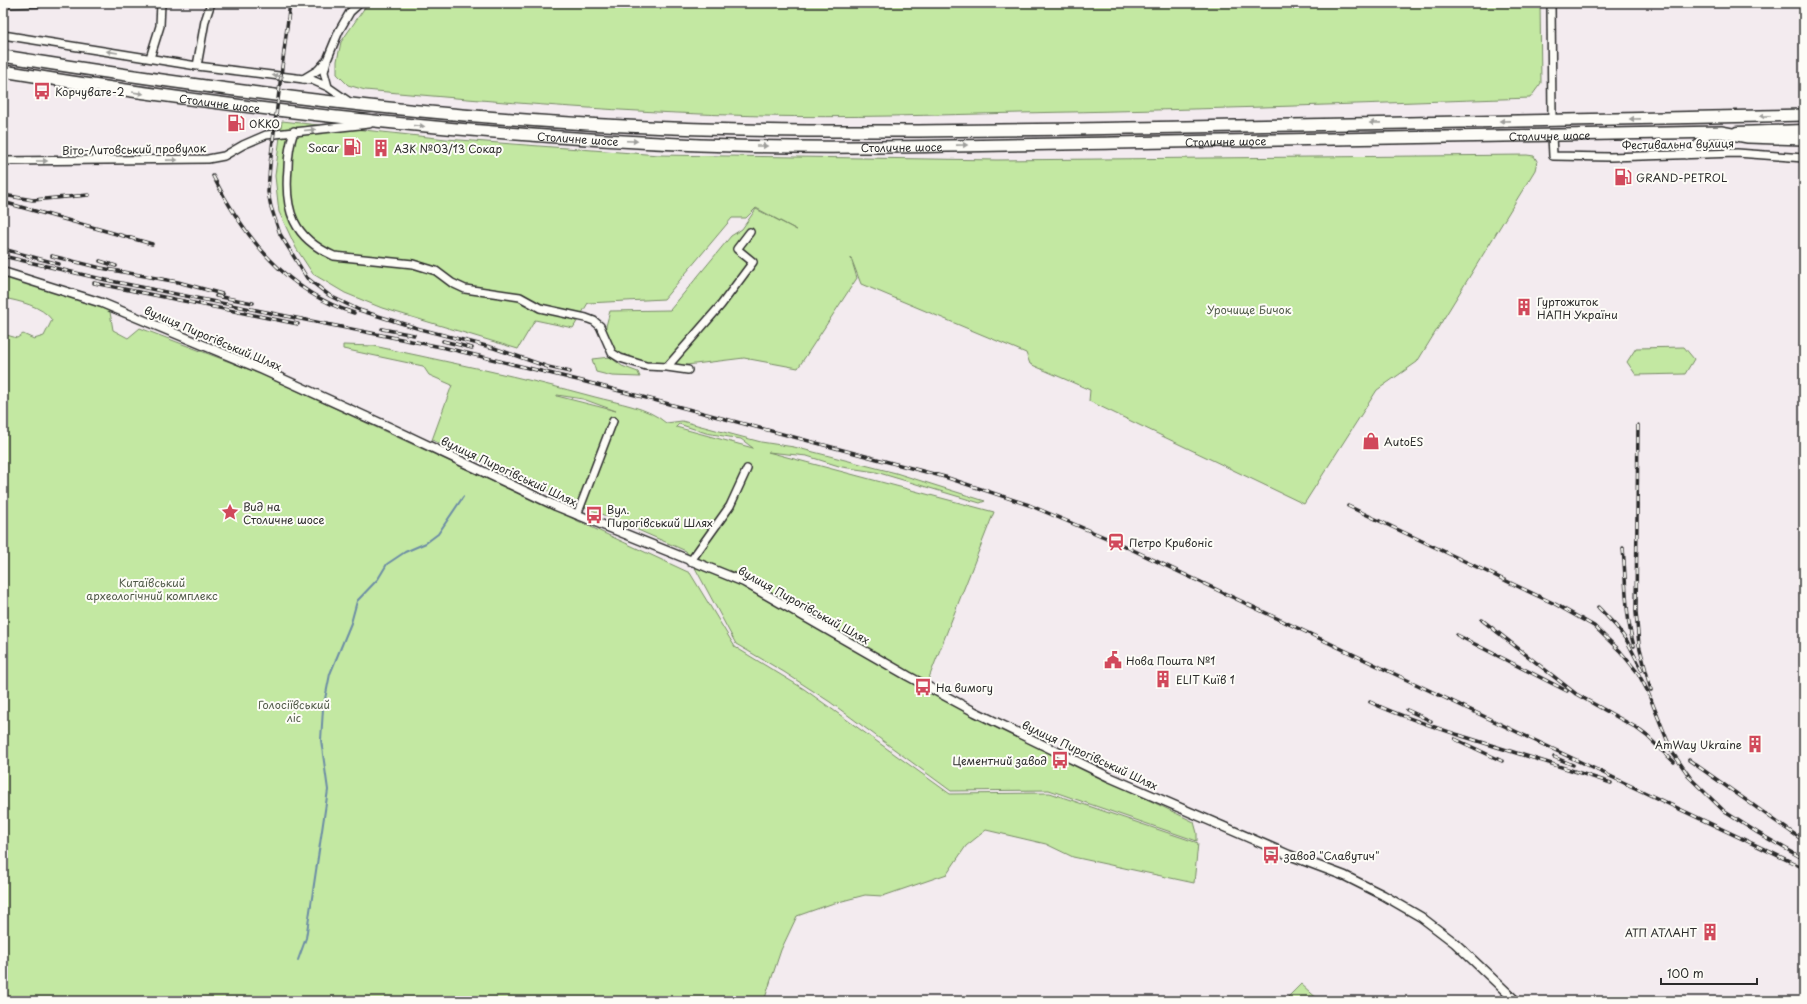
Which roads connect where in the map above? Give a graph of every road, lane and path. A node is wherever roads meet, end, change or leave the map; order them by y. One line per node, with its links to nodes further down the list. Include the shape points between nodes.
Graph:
1 (38, 3): 6 (street)
2 (161, 3): 11 (street, via 160,26)
3 (211, 3): 13 (street)
4 (360, 3): 12 (street, via 350,12)
5 (1551, 3): 19 (street)
6 (3, 4)
7 (3, 35): 11 (street, one-way to 7)
8 (3, 48): 10 (highway)
9 (3, 56): 10 (highway, Столичне шосе)
10 (18, 58): 17 (highway, Столичне шосе, via 180,83)
11 (150, 58): 13 (street)
12 (327, 60): 15 (street, via 318,70); 16 (street, via 324,72)
13 (197, 66): 15 (street, one-way to 13)
14 (3, 71): 20 (highway, Столичне шосе, one-way to 20, via 178,99)
15 (303, 79): 16 (street)
16 (328, 87): 17 (street)
17 (352, 104): 19 (highway, Столичне шосе, one-way to 17, via 784,131 616,126)
18 (1804, 116): 19 (highway, Столичне шосе, one-way to 19)
19 (1552, 120)
20 (380, 122): 22 (street, Віто-Литовський провулок, one-way to 20); 25 (highway, Столичне шосе, one-way to 25, via 503,133 753,146)
21 (1804, 130): 23 (main road, Столичне шосе)
22 (294, 131): 29 (street, Віто-Литовський провулок, one-way to 22, via 208,159 224,156 256,138); 32 (street, via 287,175 288,207 300,230 324,251 334,256 413,264 436,271 465,289 520,297 540,308 586,318 600,326 612,353 620,358 646,366)
23 (1721, 132): 24 (highway, Столичне шосе); 26 (highway, via 1748,137)
24 (1709, 133): 25 (highway, Столичне шосе); 27 (street)
25 (1552, 135): 27 (street, Фестивальна вулиця, via 1553,156)
26 (1804, 139)
27 (1686, 154): 28 (street, Фестивальна вулиця, via 1736,153)
28 (1804, 158)
29 (3, 161)
30 (750, 232): 32 (street, via 737,249 753,262 722,305)
31 (3, 272): 36 (street, вулиця Пирогівський Шлях, via 102,303 263,370)
32 (667, 368): 33 (street)
33 (688, 370)
34 (613, 421): 36 (street)
35 (747, 469): 37 (street, via 730,506)
36 (577, 515): 37 (street, вулиця Пирогівський Шлях)
37 (690, 562): 38 (street, вулиця Пирогівський Шлях, via 744,582 975,712 1109,777 1289,855 1345,876 1383,895 1421,917 1455,943)
38 (1516, 1001)

